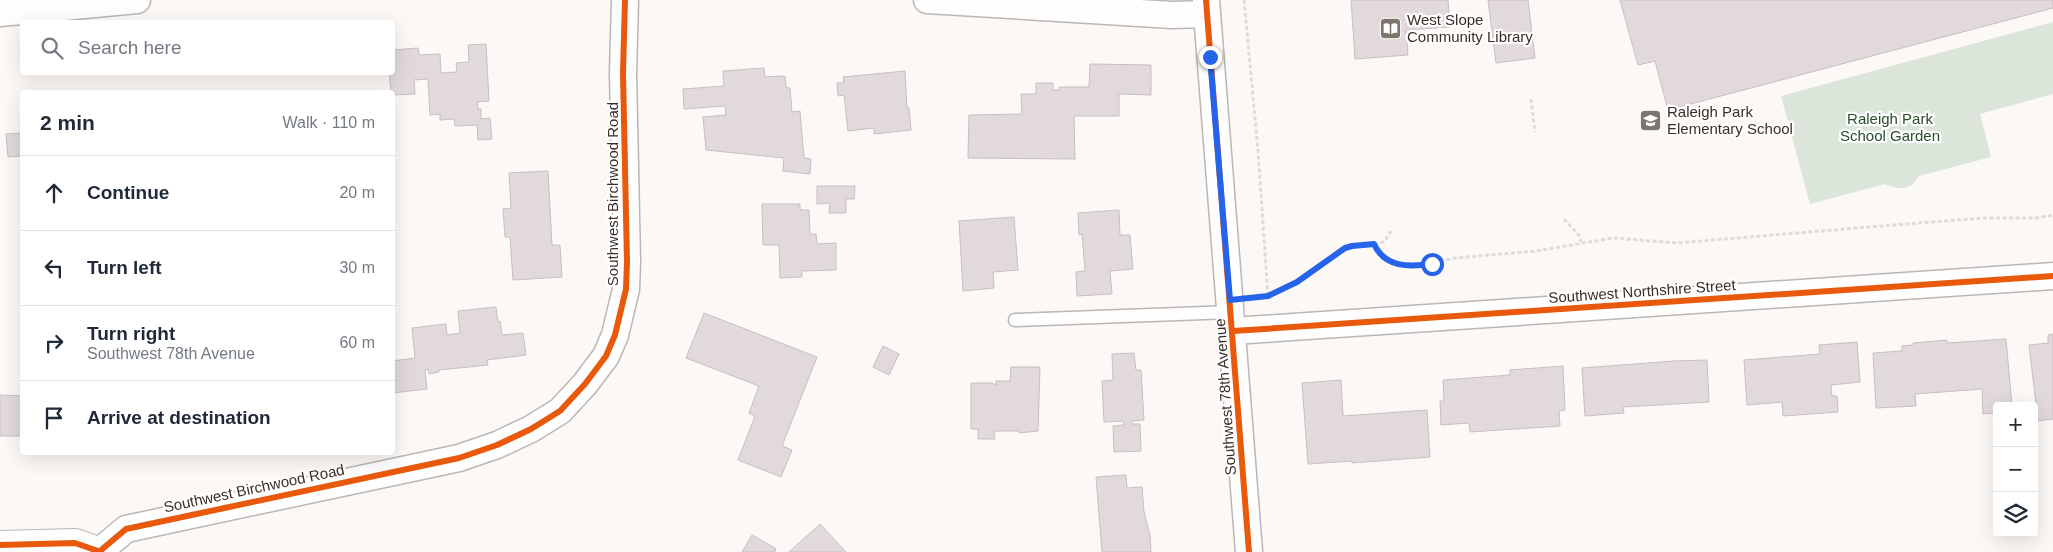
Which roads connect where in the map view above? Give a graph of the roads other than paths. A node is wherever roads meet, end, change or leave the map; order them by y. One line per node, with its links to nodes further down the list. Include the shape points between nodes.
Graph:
1 (137, 0): 5 (street)
2 (625, 0): 10 (street, Southwest Birchwood Road, via 626,289 616,335 606,356 560,411 497,445 459,458 126,529)
3 (927, 0): 4 (street, via 1172,15)
4 (1206, 7): 7 (street, Southwest 78th Avenue)
5 (0, 13)
6 (2053, 276): 7 (street, Southwest Northshire Street)
7 (1232, 314): 8 (lane); 11 (street, Southwest 78th Avenue)
8 (1015, 320)
9 (0, 545): 10 (street, Southwest Birchwood Road, via 74,544)
10 (100, 552)
11 (1249, 552)

